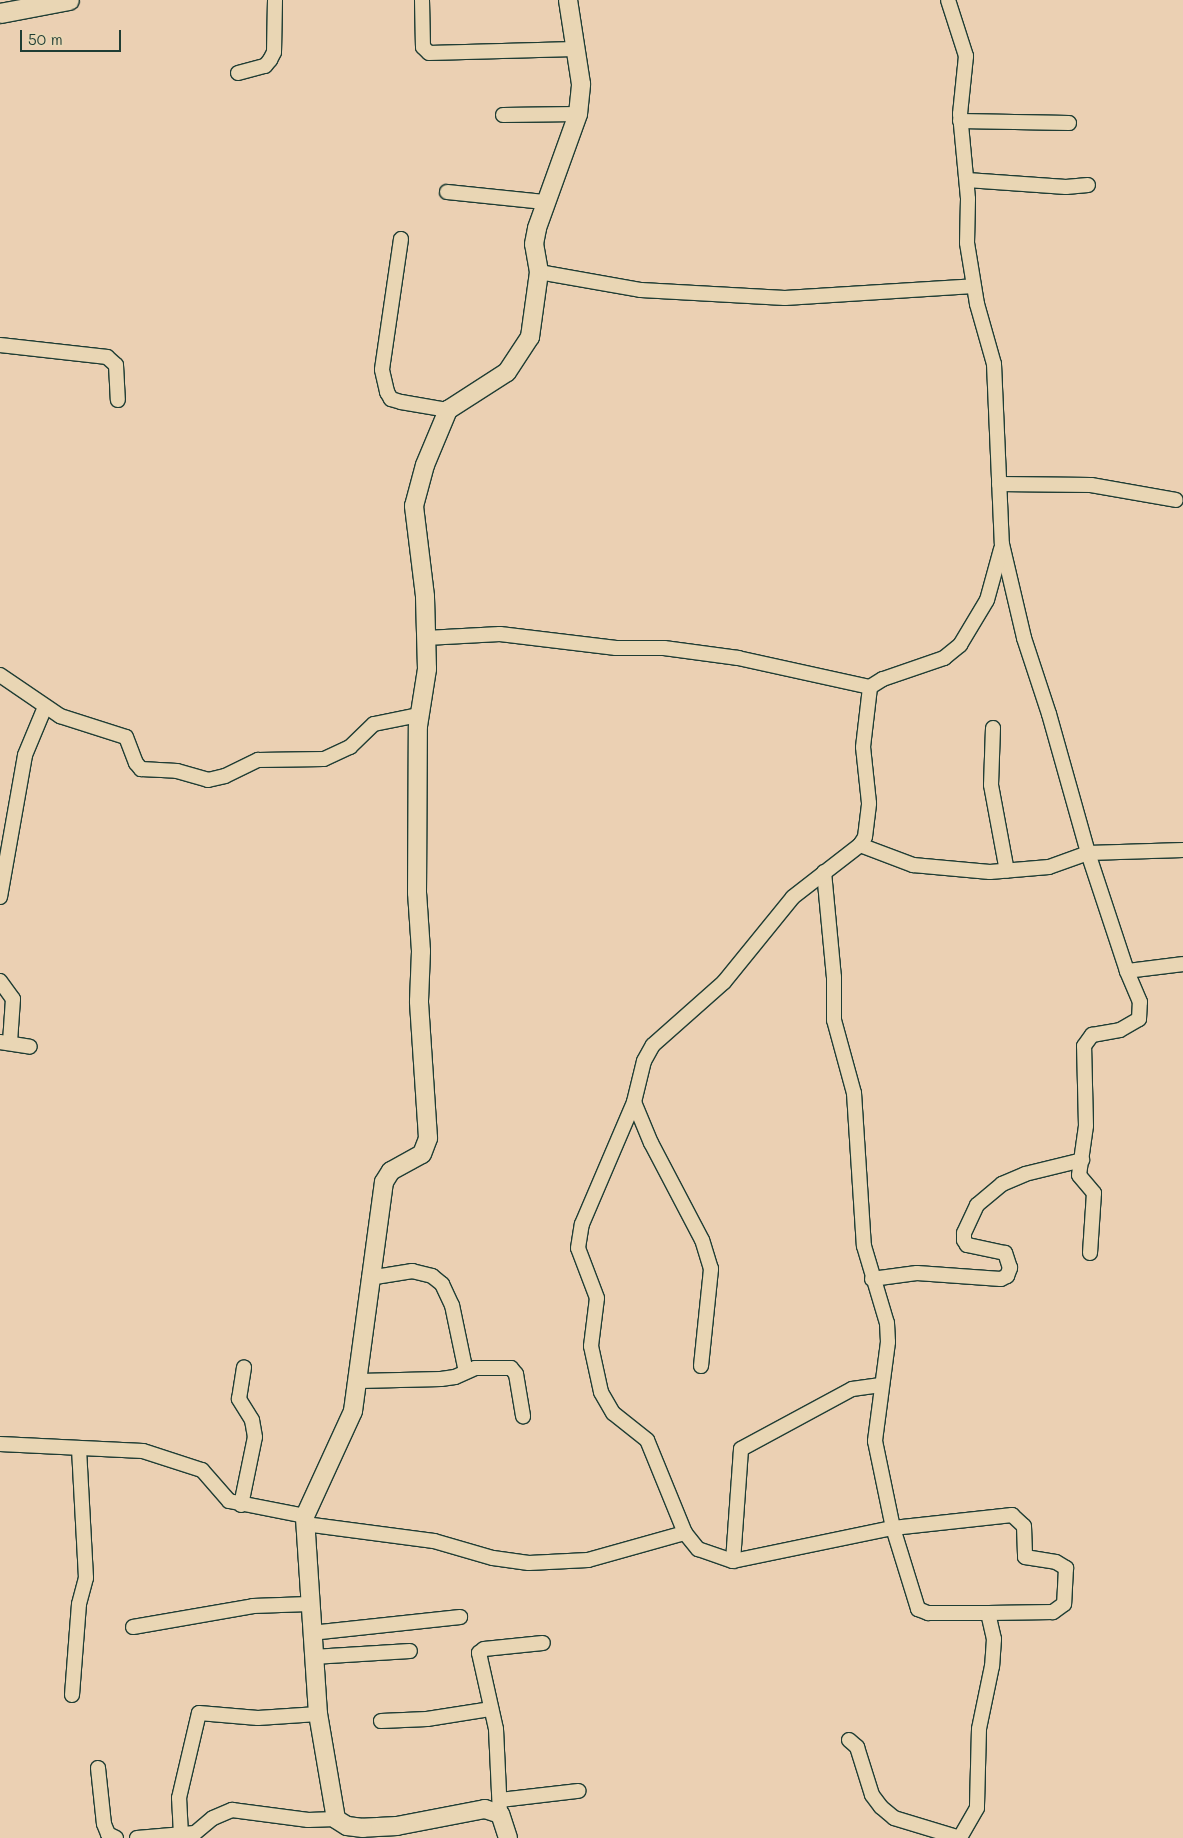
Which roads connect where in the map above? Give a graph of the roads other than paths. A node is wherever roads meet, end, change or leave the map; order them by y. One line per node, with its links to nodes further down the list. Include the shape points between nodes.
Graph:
1 (69, 0): 6 (main road)
2 (275, 0): 8 (street, via 274,52 270,60 265,66)
3 (422, 0): 7 (street, via 424,47 429,53)
4 (568, 0): 7 (street)
5 (948, 0): 11 (street, via 966,56)
6 (0, 14)
7 (575, 49): 9 (street, via 581,84)
8 (238, 73)
9 (578, 114): 10 (street); 16 (street, via 566,152)
10 (503, 115)
11 (960, 121): 12 (street); 13 (street)
12 (1069, 123)
13 (966, 180): 14 (street, via 1066,187); 19 (street, via 968,243)
14 (1088, 185)
15 (447, 192): 16 (street)
16 (544, 202): 18 (street, via 534,244)
17 (402, 239): 22 (street, via 382,370 386,392 391,399 401,402)
18 (539, 272): 19 (street, via 641,290 785,298); 22 (street, via 530,337 525,346 507,372)
19 (974, 286): 23 (street, via 994,364)
20 (0, 345): 21 (street, via 107,357 116,366)
21 (118, 400)
22 (448, 410): 26 (street, via 425,465 414,506)
23 (999, 484): 24 (street, via 1091,485); 25 (street)
24 (1176, 500)
25 (1002, 544): 28 (street, via 987,600 960,645 944,658); 34 (street, via 1024,638)
26 (426, 638): 28 (street, via 500,634 616,648 664,648 738,658); 30 (street, via 428,669)
27 (0, 675): 29 (street)
28 (870, 687): 32 (street, via 863,747 869,803 865,837)
29 (45, 707): 30 (street, via 80,724 126,737 141,769 177,771 208,780 225,776 258,760 324,759 350,747 374,724); 37 (street, via 25,755)
30 (419, 715): 46 (street, via 419,1001 428,1138 422,1154 390,1171 384,1182)
31 (993, 728): 35 (street, via 991,785)
32 (860, 845): 35 (street, via 914,865 947,870); 36 (street)
33 (1183, 850): 34 (street)
34 (1088, 853): 35 (street, via 1049,867); 39 (street)
35 (1007, 871)
36 (824, 872): 43 (street, via 793,897 724,982 653,1045 644,1061); 47 (street, via 834,977 834,1020 854,1093 864,1246)
37 (0, 896)
38 (1183, 964): 39 (street)
39 (1127, 971): 44 (street, via 1140,1002 1139,1018 1120,1030 1092,1035 1084,1046 1086,1126)
40 (0, 981): 41 (street, via 13,999)
41 (5, 1042): 42 (street)
42 (30, 1047)
43 (634, 1102): 48 (street, via 709,1258 711,1286); 59 (street, via 582,1224 578,1248 597,1298 591,1346 601,1392 613,1414 647,1440)
44 (1082, 1160): 45 (street, via 1080,1178 1094,1193); 47 (street, via 1025,1174 1002,1184 977,1205 964,1232 964,1240 968,1244 1005,1253 1010,1268 1007,1276 1001,1279 917,1273)
45 (1090, 1253)
46 (369, 1278): 50 (street, via 412,1271 432,1276 442,1284 452,1304); 51 (street)
47 (872, 1279): 52 (street, via 887,1323 888,1342)
48 (701, 1366)
49 (244, 1368): 56 (street, via 240,1399 252,1420 255,1437)
50 (466, 1372): 51 (street, via 441,1379); 53 (street, via 494,1366 511,1368 516,1374)
51 (359, 1382): 57 (street, via 344,1433)
52 (881, 1385): 58 (street, via 875,1441); 60 (street, via 852,1388 741,1449)
53 (523, 1416)
54 (0, 1444): 55 (street)
55 (80, 1450): 56 (street, via 133,1449 202,1470 213,1479 223,1497); 69 (street, via 86,1578 79,1604)
56 (241, 1505): 57 (street)
57 (305, 1520): 59 (street, via 434,1541 492,1558 529,1563 588,1560); 61 (street)
58 (893, 1528): 60 (street); 62 (street, via 918,1609 928,1613); 62 (street, via 1012,1515 1019,1518 1024,1526 1025,1557 1056,1562 1066,1568 1064,1604 1053,1612)
59 (684, 1533): 60 (street, via 698,1549)
60 (733, 1561)
61 (309, 1604): 64 (street, via 253,1606); 65 (street)
62 (988, 1613): 82 (street, via 994,1653 979,1729 980,1788 976,1808)
63 (460, 1617): 65 (street)
64 (133, 1628)
65 (312, 1633): 68 (street)
66 (543, 1643): 70 (street, via 480,1650)
67 (410, 1651): 68 (street)
68 (313, 1657): 71 (street)
69 (72, 1695)
70 (491, 1709): 72 (street, via 427,1719); 76 (street)
71 (318, 1714): 77 (street); 78 (street, via 258,1718 199,1713 179,1798)
72 (381, 1721)
73 (849, 1740): 82 (street, via 857,1747 872,1795 881,1807 894,1818)
74 (98, 1768): 79 (street, via 104,1824 108,1834)
75 (578, 1791): 76 (street)
76 (500, 1807): 77 (street, via 423,1823 363,1828 348,1826); 81 (street)
77 (336, 1819): 78 (street, via 308,1820 232,1810 221,1813 195,1833)
78 (181, 1835): 80 (street)
79 (116, 1838)
80 (137, 1838)
81 (508, 1838)
82 (960, 1838)

